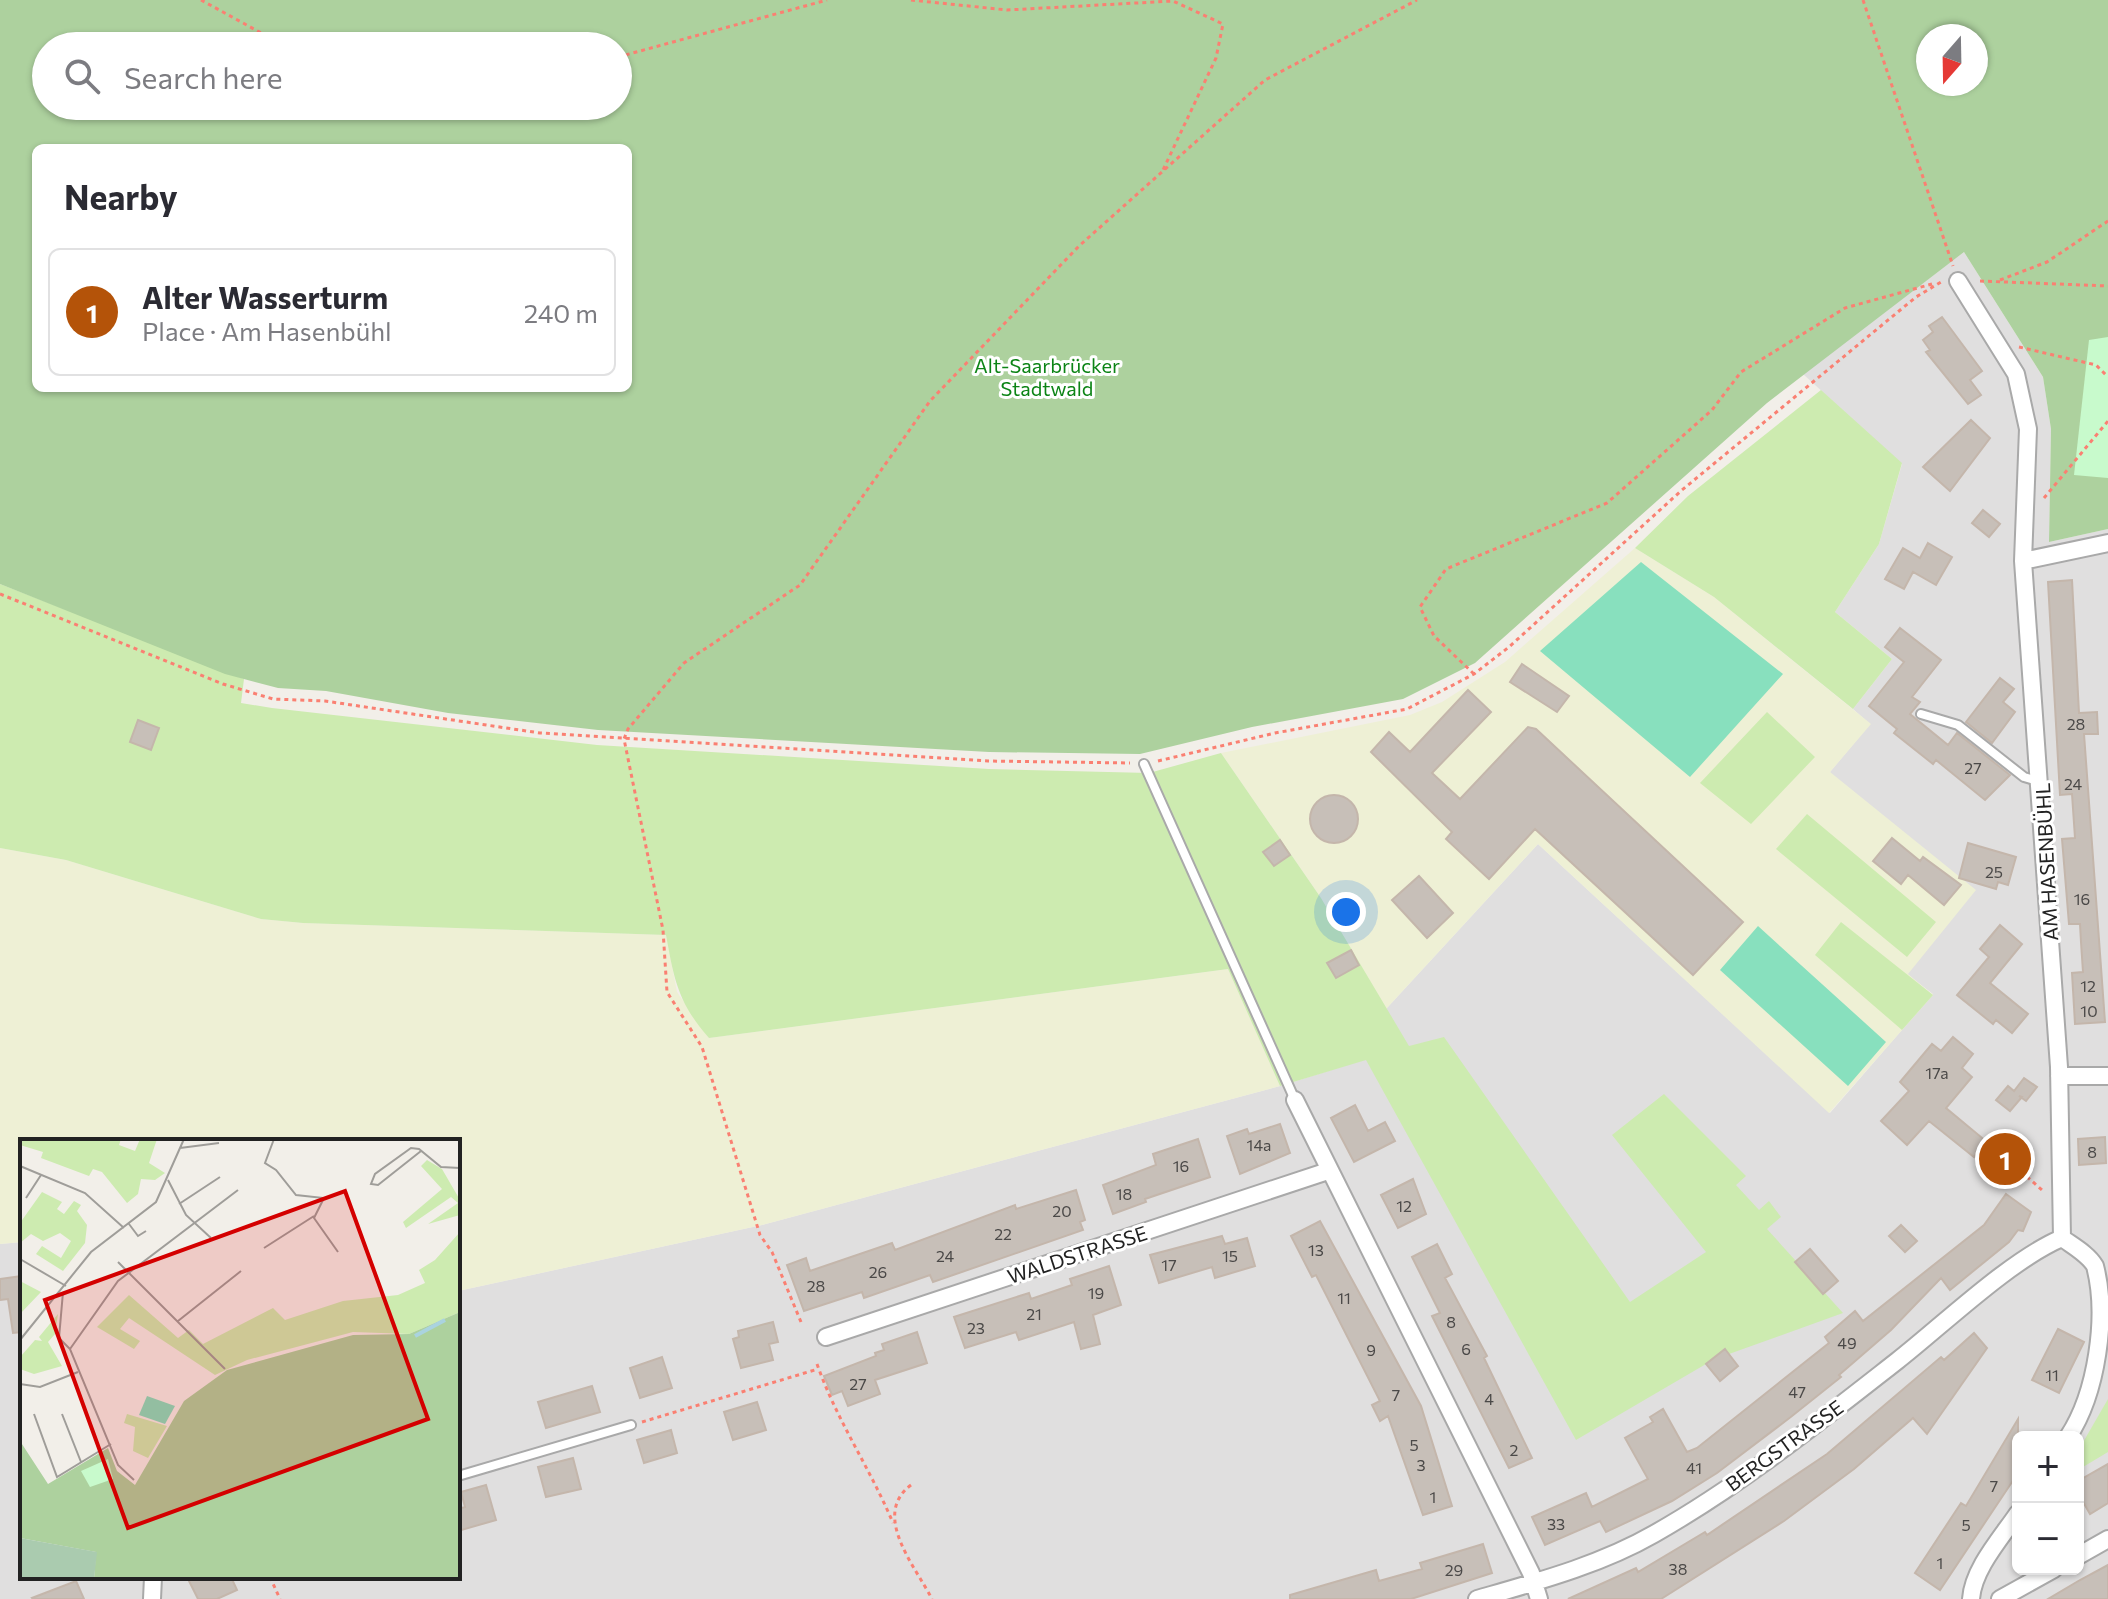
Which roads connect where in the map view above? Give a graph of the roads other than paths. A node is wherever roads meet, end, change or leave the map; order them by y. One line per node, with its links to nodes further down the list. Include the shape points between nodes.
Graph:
1 (1958, 281): 3 (street, AM HASENBÜHL, via 2021,383 2026,411)
2 (2108, 543): 3 (street)
3 (2023, 561): 6 (street, AM HASENBÜHL)
4 (1921, 714): 6 (lane, via 1958,725 2024,777)
5 (1144, 764): 9 (lane)
6 (2041, 782): 7 (street, AM HASENBÜHL)
7 (2059, 1076): 8 (street); 11 (street, AM HASENBÜHL)
8 (2108, 1076)
9 (1295, 1100): 10 (street)
10 (1328, 1171): 12 (street, WALDSTRASSE); 21 (street)
11 (2062, 1238): 14 (street, via 2095,1265 2108,1331 2096,1383); 21 (street, BERGSTRASSE, via 2026,1259 1852,1396 1708,1500 1638,1542)
12 (826, 1337)
13 (631, 1425): 15 (lane)
14 (2071, 1431)
15 (460, 1475)
16 (2012, 1522): 25 (street, via 1972,1586)
17 (2108, 1539): 18 (street)
18 (2084, 1553)
19 (2043, 1575): 26 (street)
20 (153, 1579): 22 (street)
21 (1535, 1581): 23 (street, BERGSTRASSE); 24 (street)
22 (152, 1599)
23 (1477, 1599)
24 (1539, 1599)
25 (1971, 1599)
26 (2000, 1599)

